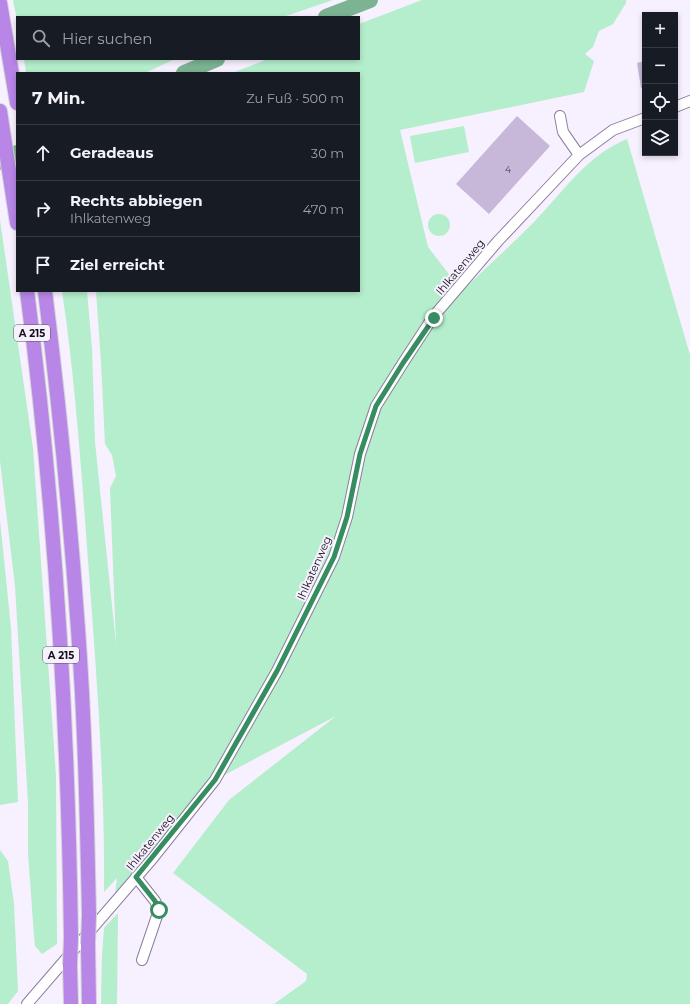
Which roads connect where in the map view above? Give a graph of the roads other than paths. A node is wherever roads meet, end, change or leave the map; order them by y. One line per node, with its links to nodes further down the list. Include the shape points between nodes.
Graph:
1 (0, 3): 2 (highway)
2 (16, 97)
3 (690, 101): 4 (street)
4 (678, 106)
5 (0, 111): 9 (highway)
6 (560, 116): 8 (street, via 563,132)
7 (642, 119): 8 (street, Ihlkatenweg, via 613,130)
8 (579, 155): 12 (street, Ihlkatenweg, via 462,281 434,318 376,406 362,447 347,517 334,557 277,671 215,780)
9 (16, 216)
10 (27, 292): 15 (highway, A 215, bridge, via 38,374 61,637 68,783)
11 (45, 292): 16 (highway, A 215, bridge, via 64,463 78,630 89,914)
12 (136, 877): 13 (street, via 159,910); 14 (street, Ihlkatenweg)
13 (142, 960)
14 (27, 1004)
15 (71, 1004)
16 (89, 1004)

